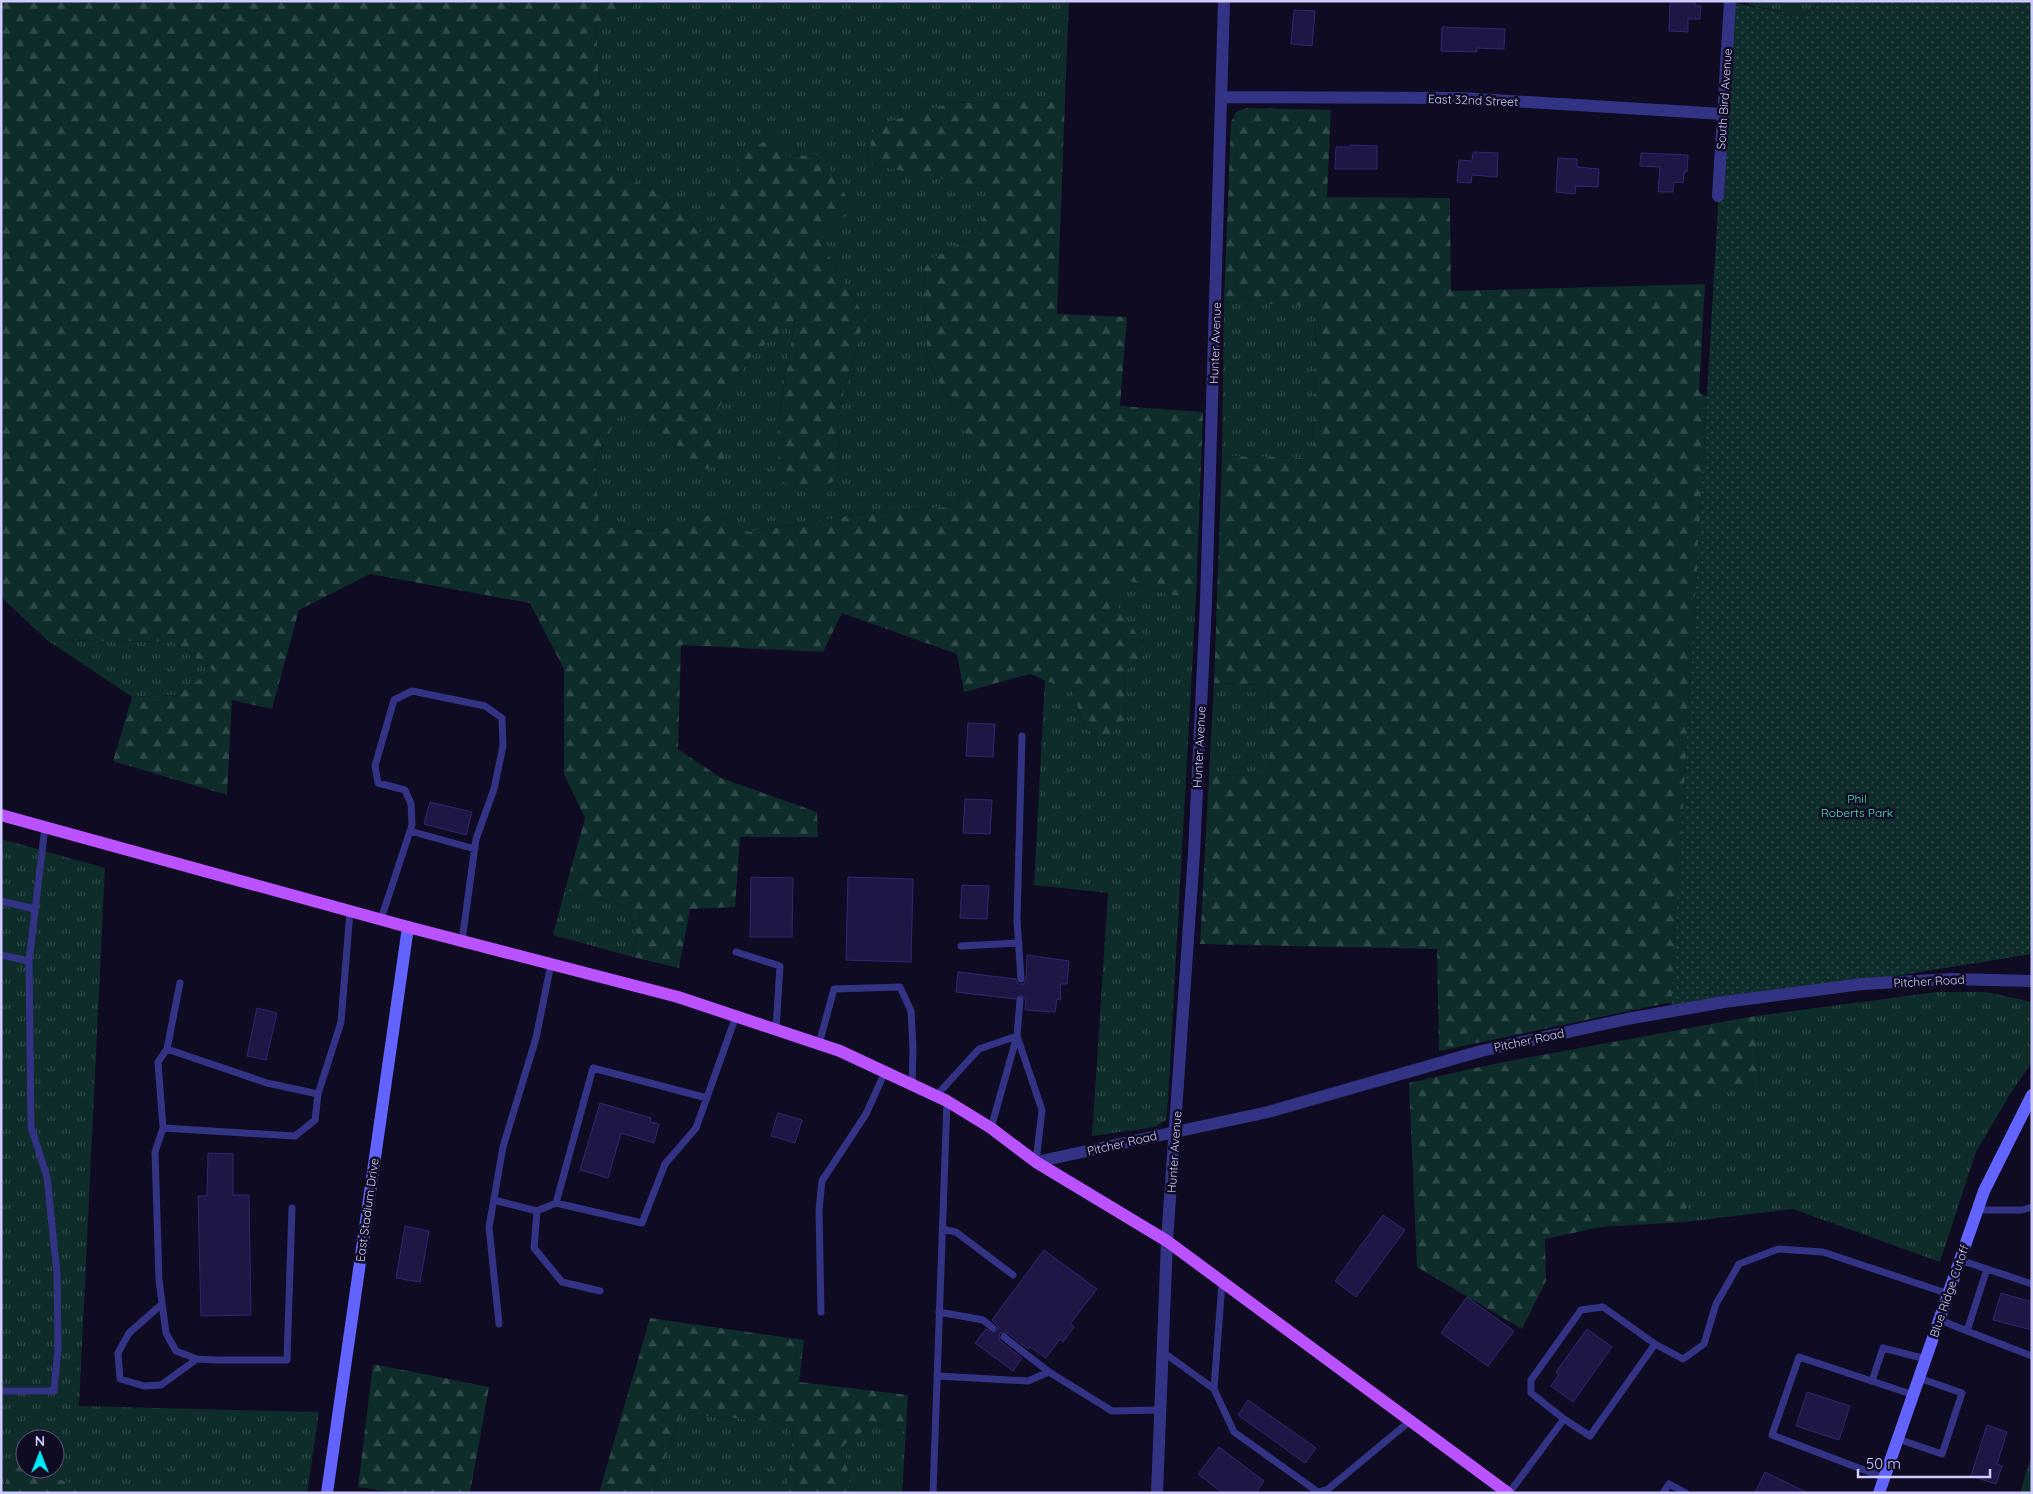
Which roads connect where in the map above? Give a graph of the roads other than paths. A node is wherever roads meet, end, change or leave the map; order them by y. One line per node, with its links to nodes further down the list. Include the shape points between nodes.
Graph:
1 (1224, 1): 3 (street, Hunter Avenue)
2 (1730, 1): 4 (street, South Bird Avenue)
3 (1222, 97): 4 (street, East 32nd Street, via 1461,98); 40 (street, Hunter Avenue, via 1206,603 1194,853)
4 (1723, 114): 5 (street, South Bird Avenue)
5 (1718, 196)
6 (1022, 736): 17 (lane)
7 (1, 815): 8 (main road)
8 (45, 827): 12 (lane); 13 (main road)
9 (410, 831): 10 (lane); 10 (lane, via 410,804 405,790 378,783 375,766 394,700 412,691 485,706 502,718 503,746); 14 (lane)
10 (475, 848): 16 (lane)
11 (1, 901): 12 (lane)
12 (35, 909): 21 (lane)
13 (350, 911): 14 (main road); 34 (lane, via 341,1022)
14 (381, 919): 15 (main road)
15 (408, 927): 16 (main road); 82 (main road, East Stadium Drive)
16 (462, 941): 22 (main road)
17 (1019, 943): 18 (lane); 23 (lane)
18 (961, 946)
19 (736, 952): 28 (lane, via 780,966)
20 (1, 955): 21 (lane)
21 (29, 961): 75 (lane, via 31,1127 48,1177 57,1273 58,1348 54,1391)
22 (551, 964): 27 (main road, via 678,997); 42 (lane, via 536,1038 503,1147)
23 (1021, 979)
24 (2032, 981): 40 (street, Pitcher Road, via 1952,978 1862,984 1724,1002 1627,1019 1481,1051 1268,1112)
25 (180, 983): 31 (lane)
26 (1020, 1000): 29 (lane)
27 (736, 1016): 28 (main road); 36 (lane)
28 (776, 1029): 30 (main road)
29 (1017, 1036): 37 (lane, via 979,1049); 39 (lane); 41 (lane, via 1042,1110)
30 (819, 1044): 32 (main road); 33 (lane, via 834,989 900,986 911,1011)
31 (167, 1050): 34 (lane, via 267,1082); 38 (lane, via 158,1062)
32 (885, 1072): 33 (main road); 58 (lane, via 866,1114 822,1181 818,1210)
33 (912, 1084): 37 (main road)
34 (318, 1094): 38 (lane, via 315,1120 295,1136)
35 (2032, 1095): 46 (main road, Blue Ridge Cutoff, via 1984,1191)
36 (707, 1098): 43 (lane, via 696,1128 665,1164 642,1224); 43 (lane, via 593,1068)
37 (941, 1098): 39 (main road); 48 (lane)
38 (163, 1128): 57 (lane, via 155,1152)
39 (991, 1128): 41 (main road)
40 (1175, 1131): 41 (street, Pitcher Road); 49 (street, Hunter Avenue)
41 (1036, 1162): 49 (main road)
42 (494, 1200): 47 (lane); 61 (lane, via 489,1227)
43 (556, 1203): 47 (lane)
44 (2032, 1207): 46 (lane)
45 (292, 1208): 68 (lane, via 287,1360)
46 (1978, 1210): 50 (main road, Blue Ridge Cutoff)
47 (537, 1211): 55 (lane, via 534,1248 562,1282)
48 (942, 1229): 52 (lane, via 956,1232); 59 (lane)
49 (1167, 1241): 53 (main road); 66 (street, Hunter Avenue)
50 (1960, 1260): 51 (lane); 56 (main road, Blue Ridge Cutoff)
51 (1987, 1269): 54 (lane); 63 (lane)
52 (1013, 1275)
53 (1222, 1282): 74 (lane); 79 (main road)
54 (2032, 1284)
55 (600, 1291)
56 (1948, 1294): 60 (main road, Blue Ridge Cutoff); 65 (lane, via 1823,1252 1778,1249 1739,1264 1716,1304 1704,1344 1683,1358)
57 (162, 1304): 68 (lane, via 170,1343 176,1351); 68 (lane, via 129,1333 118,1353 120,1379 144,1386 161,1384)
58 (821, 1312)
59 (939, 1312): 62 (lane, via 982,1320); 71 (lane)
60 (1940, 1320): 63 (lane); 69 (main road, Blue Ridge Cutoff)
61 (500, 1324)
62 (993, 1328)
63 (1967, 1331): 67 (lane)
64 (1004, 1337): 70 (lane)
65 (1655, 1344): 78 (lane, via 1590,1436); 78 (lane, via 1603,1307 1581,1310 1531,1380 1531,1393)
66 (1162, 1352): 74 (lane); 77 (street, Hunter Avenue)
67 (2032, 1356)
68 (197, 1358)
69 (1926, 1359): 72 (main road, Blue Ridge Cutoff); 73 (lane, via 1883,1348)
70 (1049, 1372): 71 (lane, via 1028,1381); 77 (lane, via 1112,1410)
71 (937, 1376): 83 (lane)
72 (1919, 1378): 76 (main road, Blue Ridge Cutoff); 80 (lane, via 1962,1392 1942,1454)
73 (1872, 1381): 76 (lane); 81 (lane, via 1799,1357 1772,1435)
74 (1214, 1389): 79 (lane, via 1234,1432 1318,1492 1327,1490)
75 (1, 1391)
76 (1914, 1395): 80 (main road, Blue Ridge Cutoff)
77 (1160, 1410): 84 (street, Hunter Avenue)
78 (1564, 1419): 85 (lane)
79 (1410, 1421): 85 (main road)
80 (1898, 1439): 81 (main road, Blue Ridge Cutoff)
81 (1885, 1478): 88 (main road, Blue Ridge Cutoff)
82 (327, 1493)
83 (933, 1493)
84 (1157, 1493)
85 (1508, 1493)
86 (1663, 1493): 87 (lane, via 1669,1484)
87 (1686, 1493)
88 (1880, 1493)

